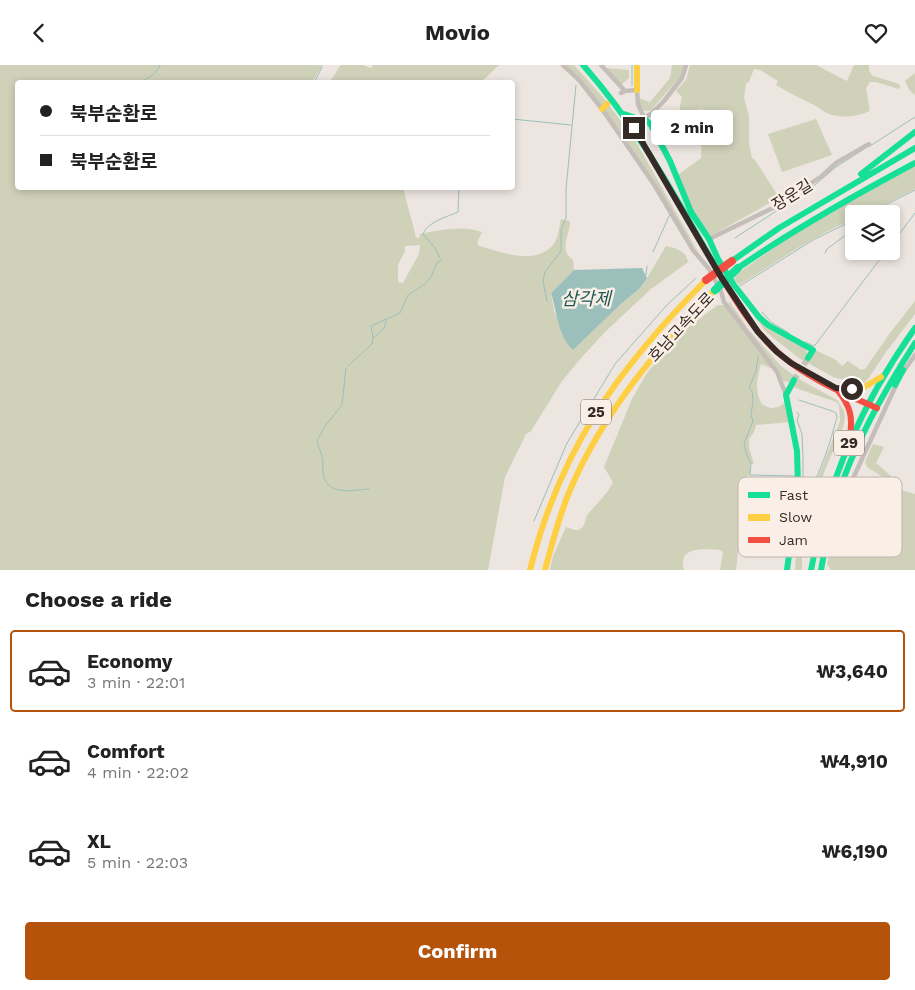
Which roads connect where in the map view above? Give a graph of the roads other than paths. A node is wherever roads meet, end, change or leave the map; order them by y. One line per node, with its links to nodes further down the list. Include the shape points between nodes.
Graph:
1 (563, 65): 24 (street, via 605,106 693,250 709,269 724,302 777,372)
2 (583, 65): 7 (main road)
3 (602, 65): 6 (street, via 623,92)
4 (637, 65): 6 (main road)
5 (686, 65): 8 (street, via 682,78 664,101)
6 (637, 90): 8 (street, via 638,104)
7 (624, 114): 8 (main road); 10 (main road)
8 (644, 117): 10 (main road); 15 (main road, via 670,161 691,212)
9 (915, 132): 14 (main road, 호남고속도로)
10 (643, 141): 23 (main road, via 721,277 758,332 791,363)
11 (869, 144): 15 (street, 장운길, via 836,163 777,206)
12 (915, 148): 14 (main road, 호남고속도로 / 25)
13 (914, 164): 37 (main road, 호남고속도로 / 25, bridge, via 784,236 738,269 689,316 638,375 608,416 586,454 557,523)
14 (838, 192): 36 (main road, 호남고속도로 / 25, bridge, via 779,227 706,281 626,369 574,449 557,485)
15 (710, 239): 19 (main road, via 734,285 759,317 778,332 813,350)
16 (915, 328): 20 (main road, 29)
17 (914, 345): 22 (main road); 26 (main road, 29)
18 (915, 355): 22 (street)
19 (808, 358)
20 (884, 376): 23 (main road, via 861,389); 25 (main road, 29)
21 (794, 380): 24 (main road)
22 (895, 385): 31 (street)
23 (836, 388): 25 (main road); 27 (main road, via 852,411)
24 (786, 395): 28 (main road, via 794,430)
25 (868, 404): 26 (main road); 27 (main road, 29)
26 (877, 408): 30 (main road, 29)
27 (849, 442): 29 (main road, 29)
28 (798, 477)
29 (835, 477)
30 (845, 477)
31 (853, 477)
32 (789, 557): 38 (main road)
33 (814, 557): 39 (main road, 29)
34 (824, 557): 40 (main road, 29)
35 (826, 557): 40 (street)
36 (530, 570)
37 (545, 570)
38 (787, 570)
39 (811, 570)
40 (823, 570)

